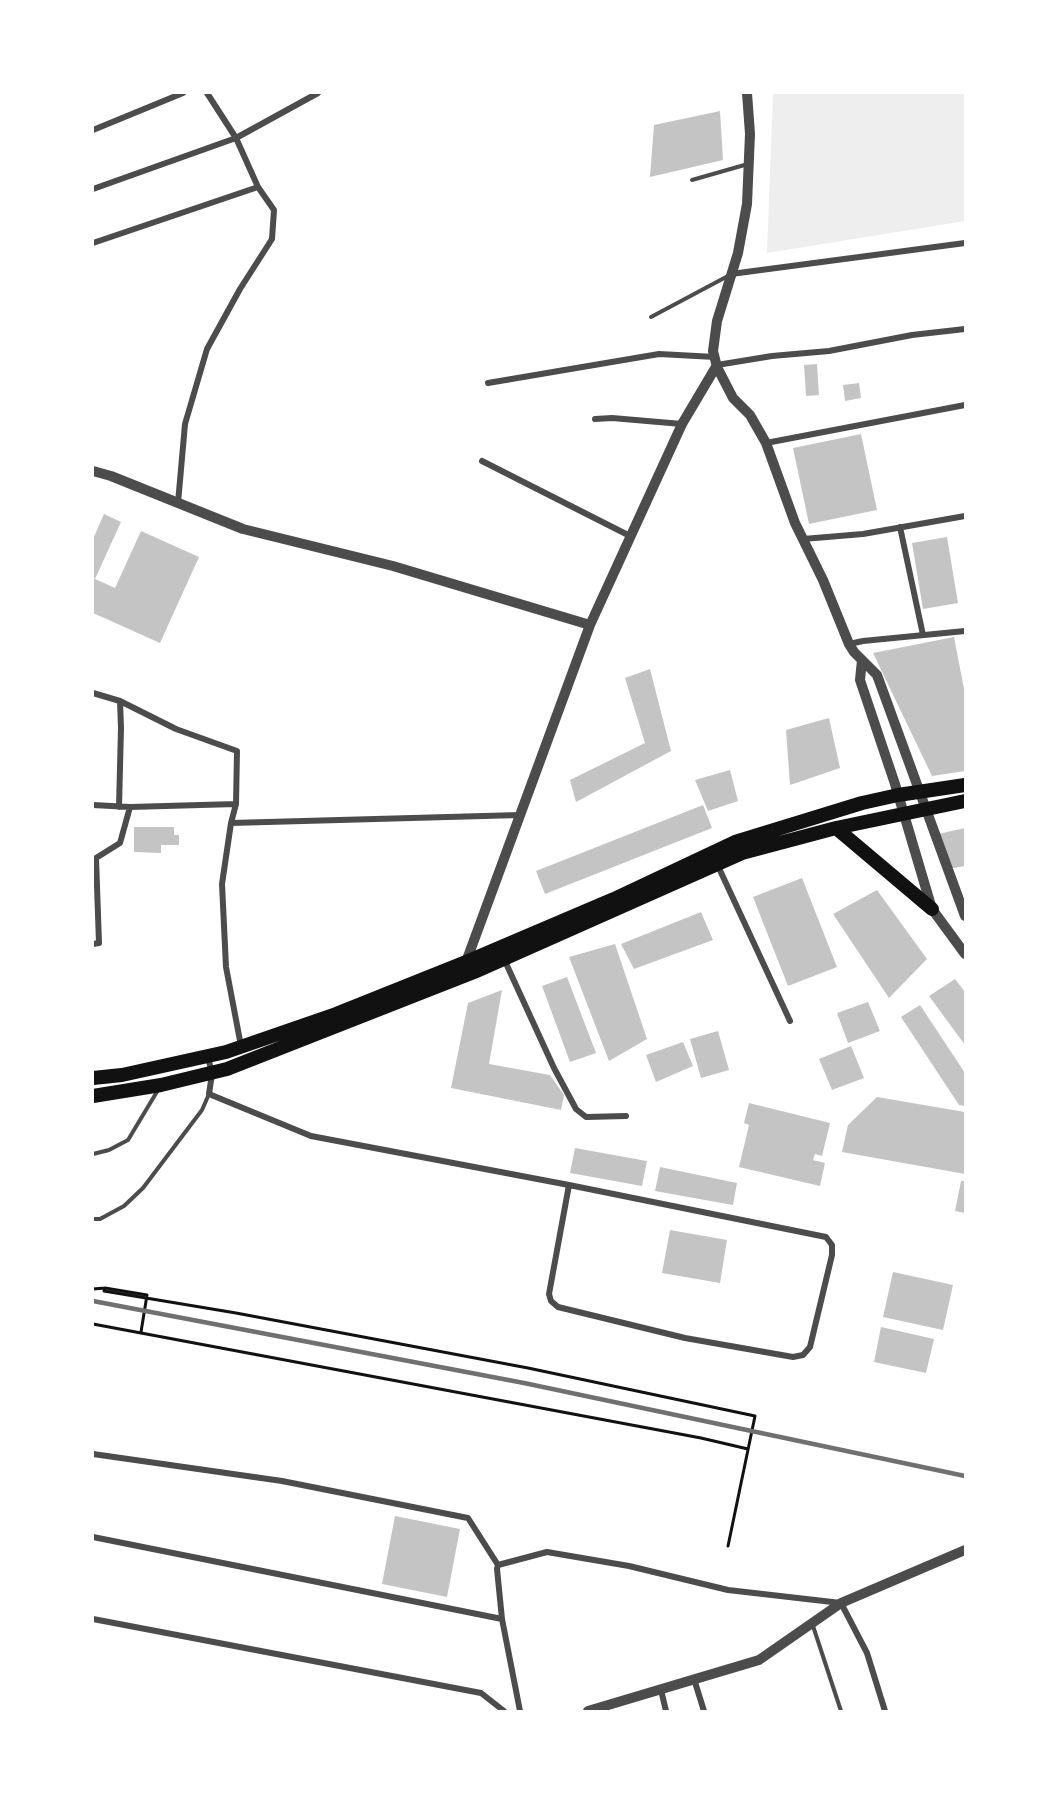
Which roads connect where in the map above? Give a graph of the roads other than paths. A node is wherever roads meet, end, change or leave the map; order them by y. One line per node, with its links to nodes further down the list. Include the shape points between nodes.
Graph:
1 (183, 93): 5 (street)
2 (208, 93): 6 (street)
3 (318, 93): 6 (street)
4 (747, 93): 7 (street)
5 (93, 130)
6 (236, 138): 9 (street); 10 (street)
7 (748, 164): 8 (lane); 13 (street, via 746,212)
8 (692, 180)
9 (258, 187): 11 (street); 24 (street, via 274,210 272,238 207,349 185,424)
10 (93, 189)
11 (93, 243)
12 (965, 243): 13 (street)
13 (731, 274): 14 (lane); 16 (street, via 717,321 713,351)
14 (651, 316)
15 (965, 328): 16 (street, via 829,351)
16 (716, 361): 17 (street, via 660,354); 20 (street); 21 (street, via 733,398 750,415)
17 (488, 383)
18 (965, 405): 21 (street)
19 (595, 420): 20 (street)
20 (682, 424): 27 (street)
21 (766, 443): 28 (street)
22 (482, 461): 27 (street)
23 (93, 471): 24 (street)
24 (178, 503): 29 (street, via 243,529 393,566)
25 (965, 516): 26 (street)
26 (900, 527): 28 (street); 31 (street)
27 (630, 536): 29 (street)
28 (803, 539): 32 (street)
29 (590, 625): 46 (street)
30 (965, 631): 31 (street)
31 (923, 635): 32 (street)
32 (849, 644): 33 (street)
33 (862, 660): 37 (street, via 877,675); 38 (street, via 860,680)
34 (93, 693): 35 (street)
35 (120, 701): 40 (street, via 176,729 237,751); 42 (street)
36 (965, 785): 37 (highway)
37 (920, 792): 38 (highway); 44 (street)
38 (898, 795): 45 (street); 55 (highway, via 735,842)
39 (965, 801): 44 (highway)
40 (236, 804): 43 (street); 47 (street)
41 (93, 805): 42 (street)
42 (119, 807): 43 (street)
43 (130, 807): 52 (street, via 120,843 96,858 99,943)
44 (926, 809): 45 (highway); 51 (street)
45 (903, 813): 48 (highway); 50 (street)
46 (520, 815): 47 (street); 55 (street)
47 (231, 823): 57 (street, via 222,884 225,955)
48 (836, 828): 49 (highway, via 742,853); 50 (highway)
49 (718, 866): 54 (highway); 56 (street)
50 (932, 909): 53 (street)
51 (965, 916)
52 (93, 944)
53 (965, 954)
54 (503, 959): 60 (highway); 65 (street, via 576,1109 586,1118)
55 (466, 962): 57 (highway)
56 (790, 1021)
57 (241, 1047): 58 (highway)
58 (208, 1057): 59 (highway); 60 (street)
59 (163, 1066): 61 (highway); 62 (lane)
60 (212, 1074): 62 (highway); 63 (street)
61 (93, 1078)
62 (161, 1085): 64 (highway); 66 (lane, via 128,1140)
63 (209, 1094): 67 (street, via 311,1136); 68 (lane, via 202,1110 143,1188 124,1206)
64 (93, 1096)
65 (626, 1116)
66 (93, 1154)
67 (568, 1185): 67 (street, via 826,1237 832,1245 832,1255 810,1347 803,1355 793,1357 685,1338 558,1307 549,1294)
68 (93, 1219)
69 (93, 1454): 72 (street, via 282,1481 468,1518)
70 (93, 1537): 75 (street)
71 (965, 1550): 73 (street)
72 (498, 1565): 73 (street, via 547,1552 675,1575 728,1590); 75 (street)
73 (841, 1603): 76 (street); 85 (street, via 867,1653)
74 (93, 1619): 79 (street, via 481,1693)
75 (502, 1619): 80 (street)
76 (812, 1623): 77 (street, via 759,1660); 84 (lane)
77 (694, 1680): 78 (street); 83 (street)
78 (661, 1690): 81 (street); 82 (street)
79 (504, 1711)
80 (520, 1711)
81 (588, 1711)
82 (666, 1711)
83 (704, 1711)
84 (841, 1711)
85 (885, 1711)

